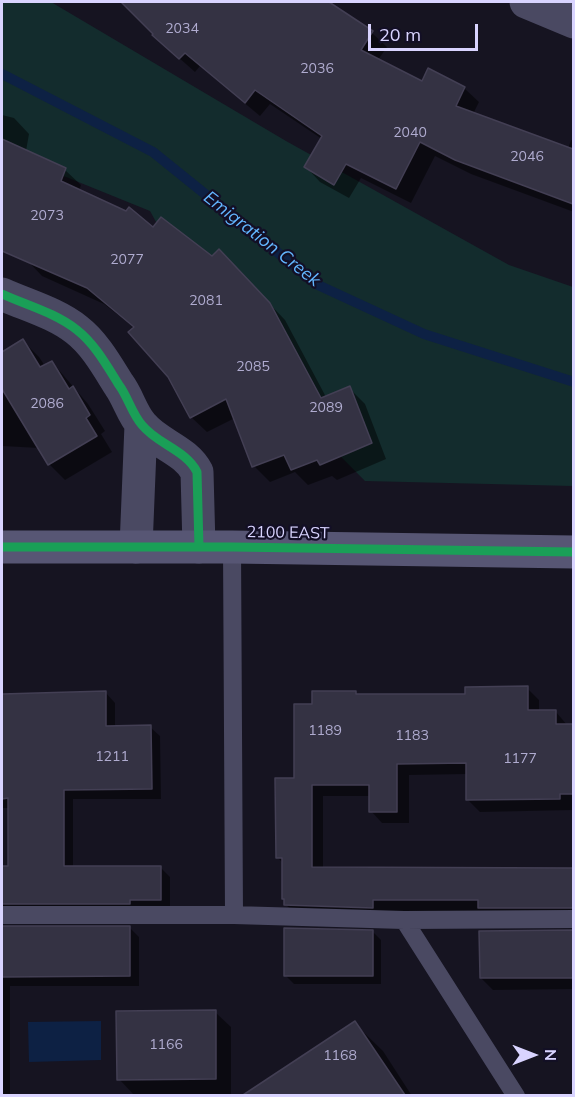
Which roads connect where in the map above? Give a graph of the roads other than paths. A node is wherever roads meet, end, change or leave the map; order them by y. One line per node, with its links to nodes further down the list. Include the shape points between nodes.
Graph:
1 (526, 2): 2 (street)
2 (573, 22)
3 (2, 294): 4 (street, via 76,329 103,360)
4 (141, 425): 6 (street); 7 (street, via 186,457 197,472)
5 (2, 547): 6 (street, 2100 EAST)
6 (136, 547): 7 (street, 2100 EAST)
7 (199, 547): 8 (street, 2100 EAST)
8 (232, 547): 9 (street, 2100 EAST); 11 (lane)
9 (573, 552)
10 (2, 915): 11 (lane)
11 (234, 915): 13 (lane)
12 (573, 919): 13 (lane)
13 (404, 920): 14 (lane)
14 (516, 1095)

